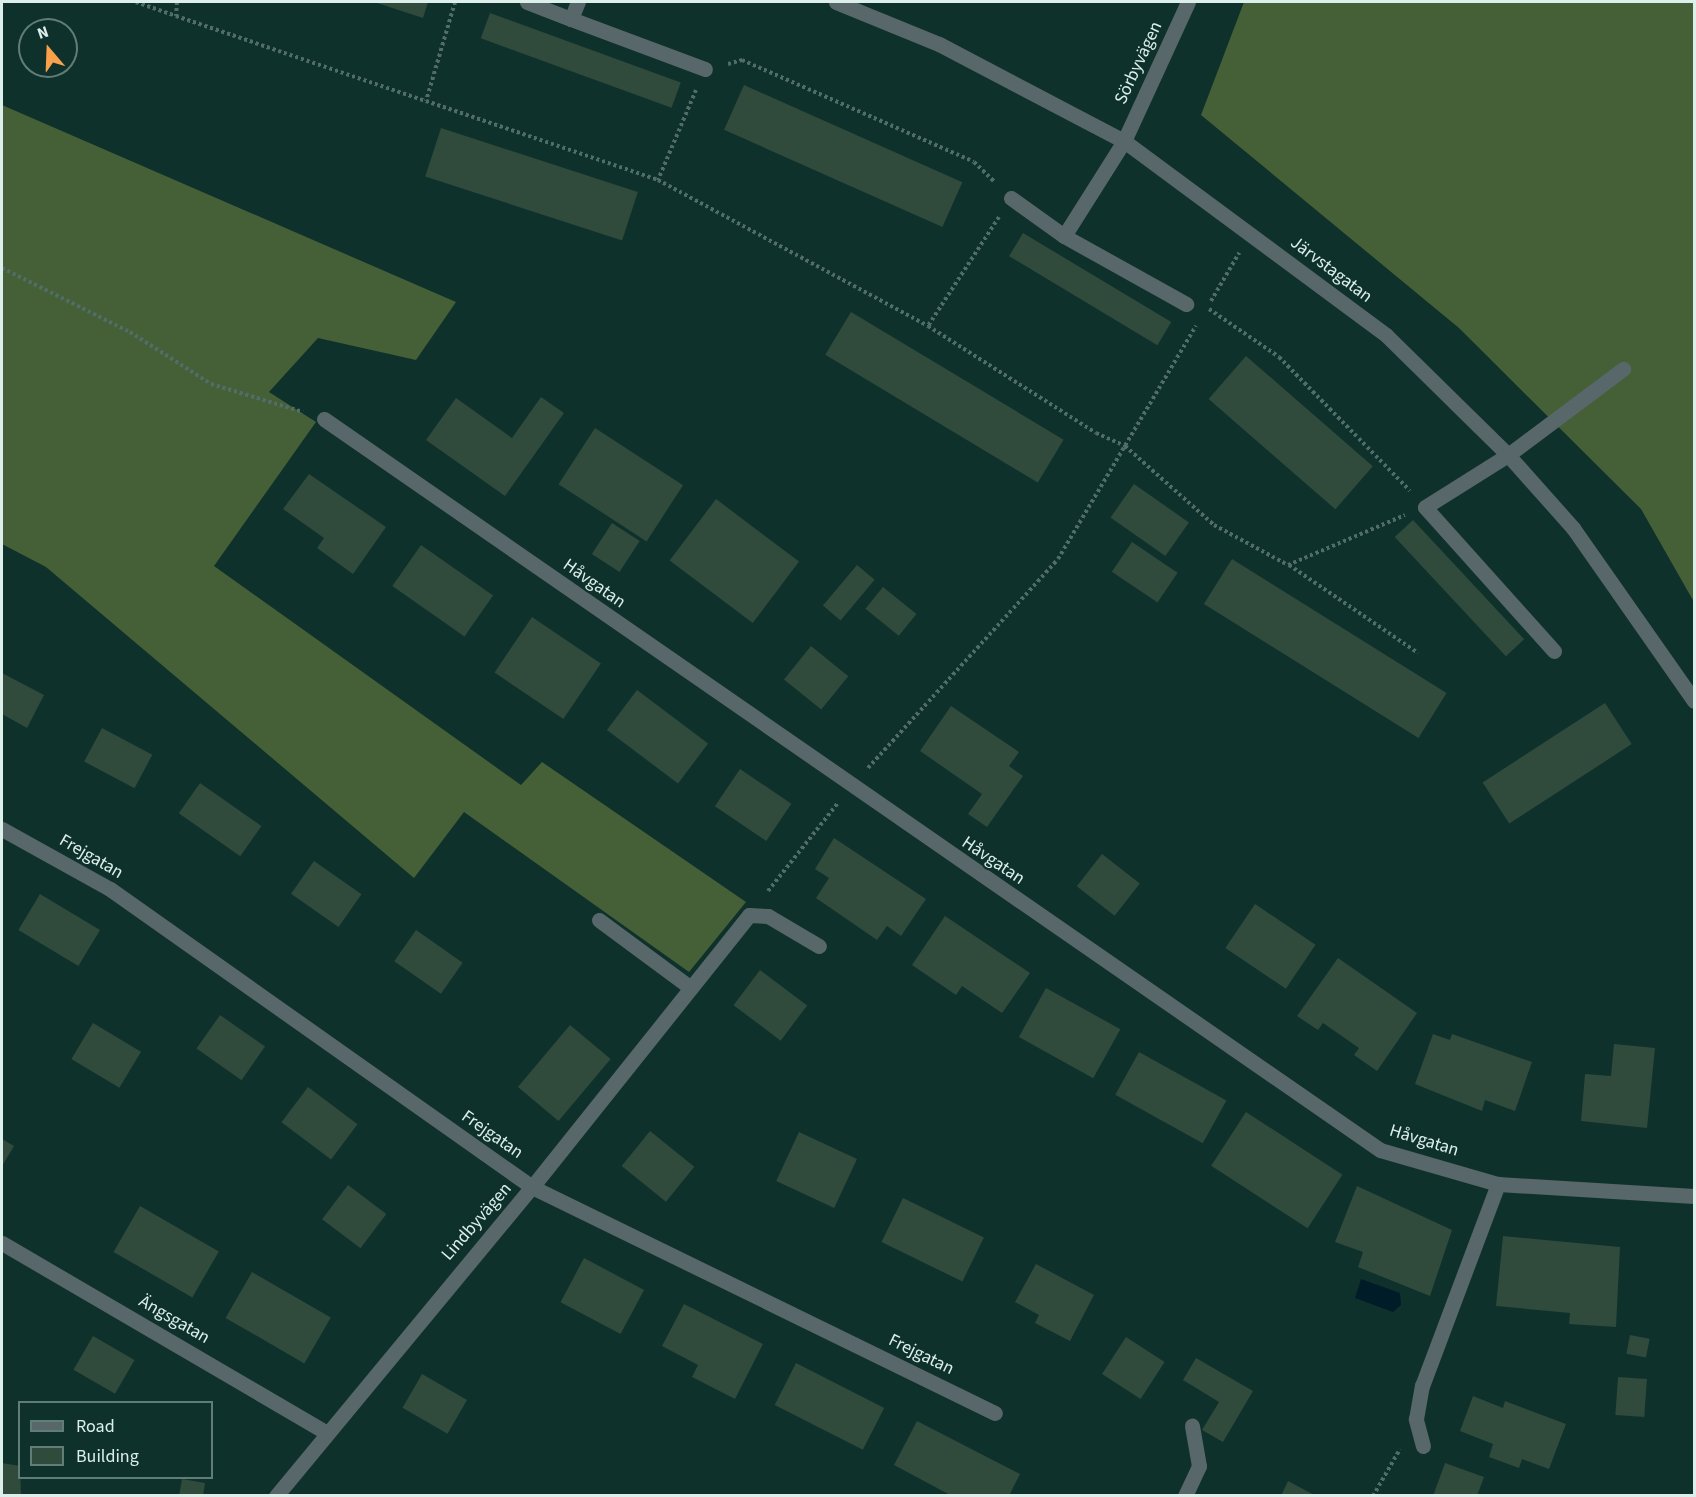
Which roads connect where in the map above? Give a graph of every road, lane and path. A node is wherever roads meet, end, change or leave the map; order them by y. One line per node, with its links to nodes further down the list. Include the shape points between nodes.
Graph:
1 (136, 2): 8 (path)
2 (177, 2): 8 (path)
3 (455, 2): 11 (path)
4 (527, 2): 9 (street)
5 (578, 2): 9 (street)
6 (836, 2): 12 (street, Järvstagatan, via 939,44)
7 (1188, 2): 12 (street, Sörbyvägen)
8 (176, 16): 11 (path)
9 (571, 19): 10 (street)
10 (705, 69): 13 (path); 14 (path, via 742,60 974,162)
11 (426, 101): 13 (path)
12 (1124, 141): 15 (street, Järvstagatan); 16 (street, Sörbyvägen)
13 (658, 180): 20 (path)
14 (1011, 198): 16 (street); 20 (path)
15 (1250, 234): 19 (path); 24 (street, Järvstagatan, via 1386,335)
16 (1064, 236): 18 (street)
17 (2, 268): 22 (path, via 130,332 211,384)
18 (1186, 304)
19 (1207, 308): 23 (path); 25 (path, via 1279,357)
20 (927, 326): 23 (path, via 1096,434)
21 (1623, 369): 24 (street)
22 (324, 419): 30 (street, Håvgatan)
23 (1125, 446): 26 (path, via 1214,525); 30 (path, via 1058,559)
24 (1508, 455): 25 (street); 29 (street, Järvstagatan, via 1573,528)
25 (1425, 507): 26 (path); 27 (street)
26 (1288, 565): 28 (path)
27 (1554, 651)
28 (1418, 653)
29 (1695, 701)
30 (851, 788): 32 (path); 36 (street, Håvgatan, via 1380,1150)
31 (2, 829): 37 (street, Frejgatan, via 110,889)
32 (749, 915): 34 (street, via 768,916); 35 (street, Lindbyvägen)
33 (599, 920): 35 (street)
34 (819, 945)
35 (691, 988): 37 (street, Lindbyvägen)
36 (1498, 1184): 38 (street, Håvgatan); 41 (street, via 1422,1386)
37 (532, 1187): 40 (street, Frejgatan); 43 (street, Lindbyvägen)
38 (1695, 1196)
39 (2, 1243): 43 (street, Ängsgatan)
40 (995, 1413)
41 (1416, 1419): 44 (street); 47 (path)
42 (1192, 1426): 46 (street, via 1199,1466)
43 (326, 1432): 45 (street, Lindbyvägen)
44 (1423, 1446)
45 (276, 1496)
46 (1185, 1496)
47 (1373, 1496)

